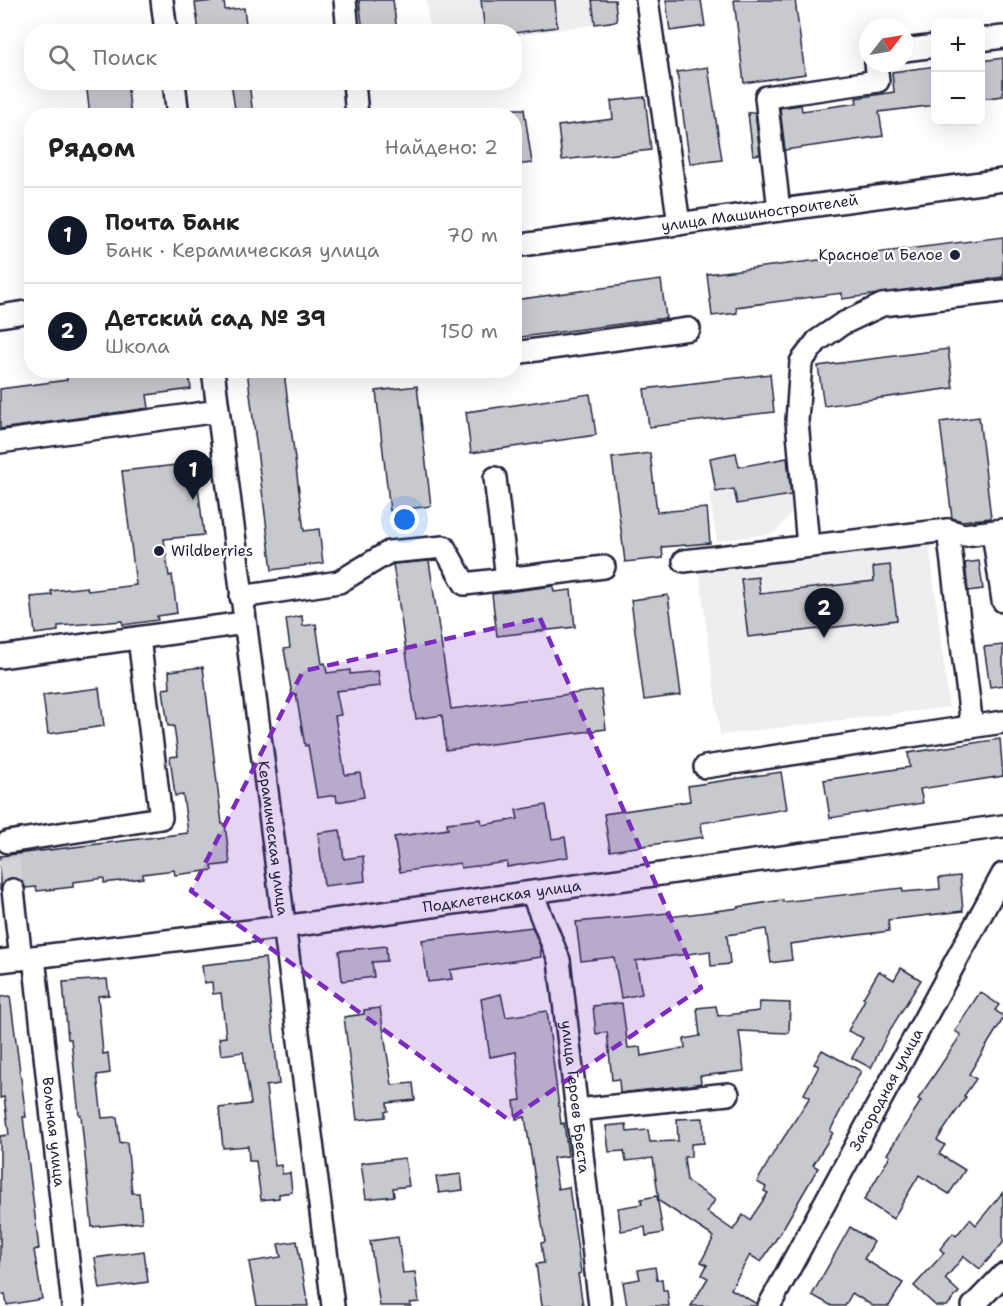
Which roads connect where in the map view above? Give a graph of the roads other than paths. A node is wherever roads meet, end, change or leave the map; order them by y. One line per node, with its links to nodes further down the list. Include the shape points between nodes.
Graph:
1 (162, 0): 4 (street)
2 (345, 0): 5 (street)
3 (647, 0): 17 (street)
4 (165, 24)
5 (347, 24)
6 (1003, 37): 7 (street)
7 (985, 39)
8 (931, 47): 9 (street)
9 (913, 49)
10 (877, 72): 16 (street, via 878,81 766,97)
11 (175, 90): 13 (street)
12 (355, 90): 14 (street)
13 (177, 108)
14 (356, 108)
15 (1003, 180): 16 (street, улица Машиностроителей)
16 (779, 210): 17 (street, улица Машиностроителей)
17 (679, 224): 18 (street, улица Машиностроителей)
18 (522, 245)
19 (1003, 291): 30 (street, via 882,305 818,340 801,362 797,421)
20 (24, 312): 21 (street)
21 (0, 316)
22 (689, 329): 23 (street)
23 (522, 352)
24 (214, 378): 25 (street, Керамическая улица)
25 (218, 411): 26 (street); 34 (street, Керамическая улица)
26 (0, 442)
27 (495, 478): 33 (street)
28 (948, 530): 29 (street, via 964,535); 30 (street); 40 (street)
29 (998, 531): 35 (street)
30 (808, 546): 31 (street)
31 (684, 561)
32 (604, 567): 33 (street)
33 (507, 579): 34 (street, via 465,584 444,547 389,552 339,582)
34 (241, 597): 36 (street, Керамическая улица)
35 (1003, 601)
36 (244, 624): 37 (street); 47 (street, Керамическая улица)
37 (139, 638): 38 (street); 43 (street, via 161,818)
38 (0, 657)
39 (1003, 722): 40 (street)
40 (972, 727): 41 (street)
41 (705, 767)
42 (1003, 826): 46 (street, Подклетенская улица)
43 (6, 848)
44 (1003, 874): 56 (street, Загородная улица)
45 (13, 890): 48 (street, Вольная улица)
46 (532, 893): 47 (street, Подклетенская улица); 51 (street, улица Героев Бреста, via 559,960)
47 (283, 927): 48 (street, Подклетенская улица); 54 (street, Керамическая улица)
48 (28, 958): 49 (street, Подклетенская улица); 53 (street, Вольная улица)
49 (0, 961)
50 (728, 1094): 51 (street)
51 (577, 1110): 55 (street, улица Героев Бреста)
52 (1003, 1275): 57 (street)
53 (73, 1306)
54 (333, 1306)
55 (600, 1306)
56 (769, 1306)
57 (973, 1306)

